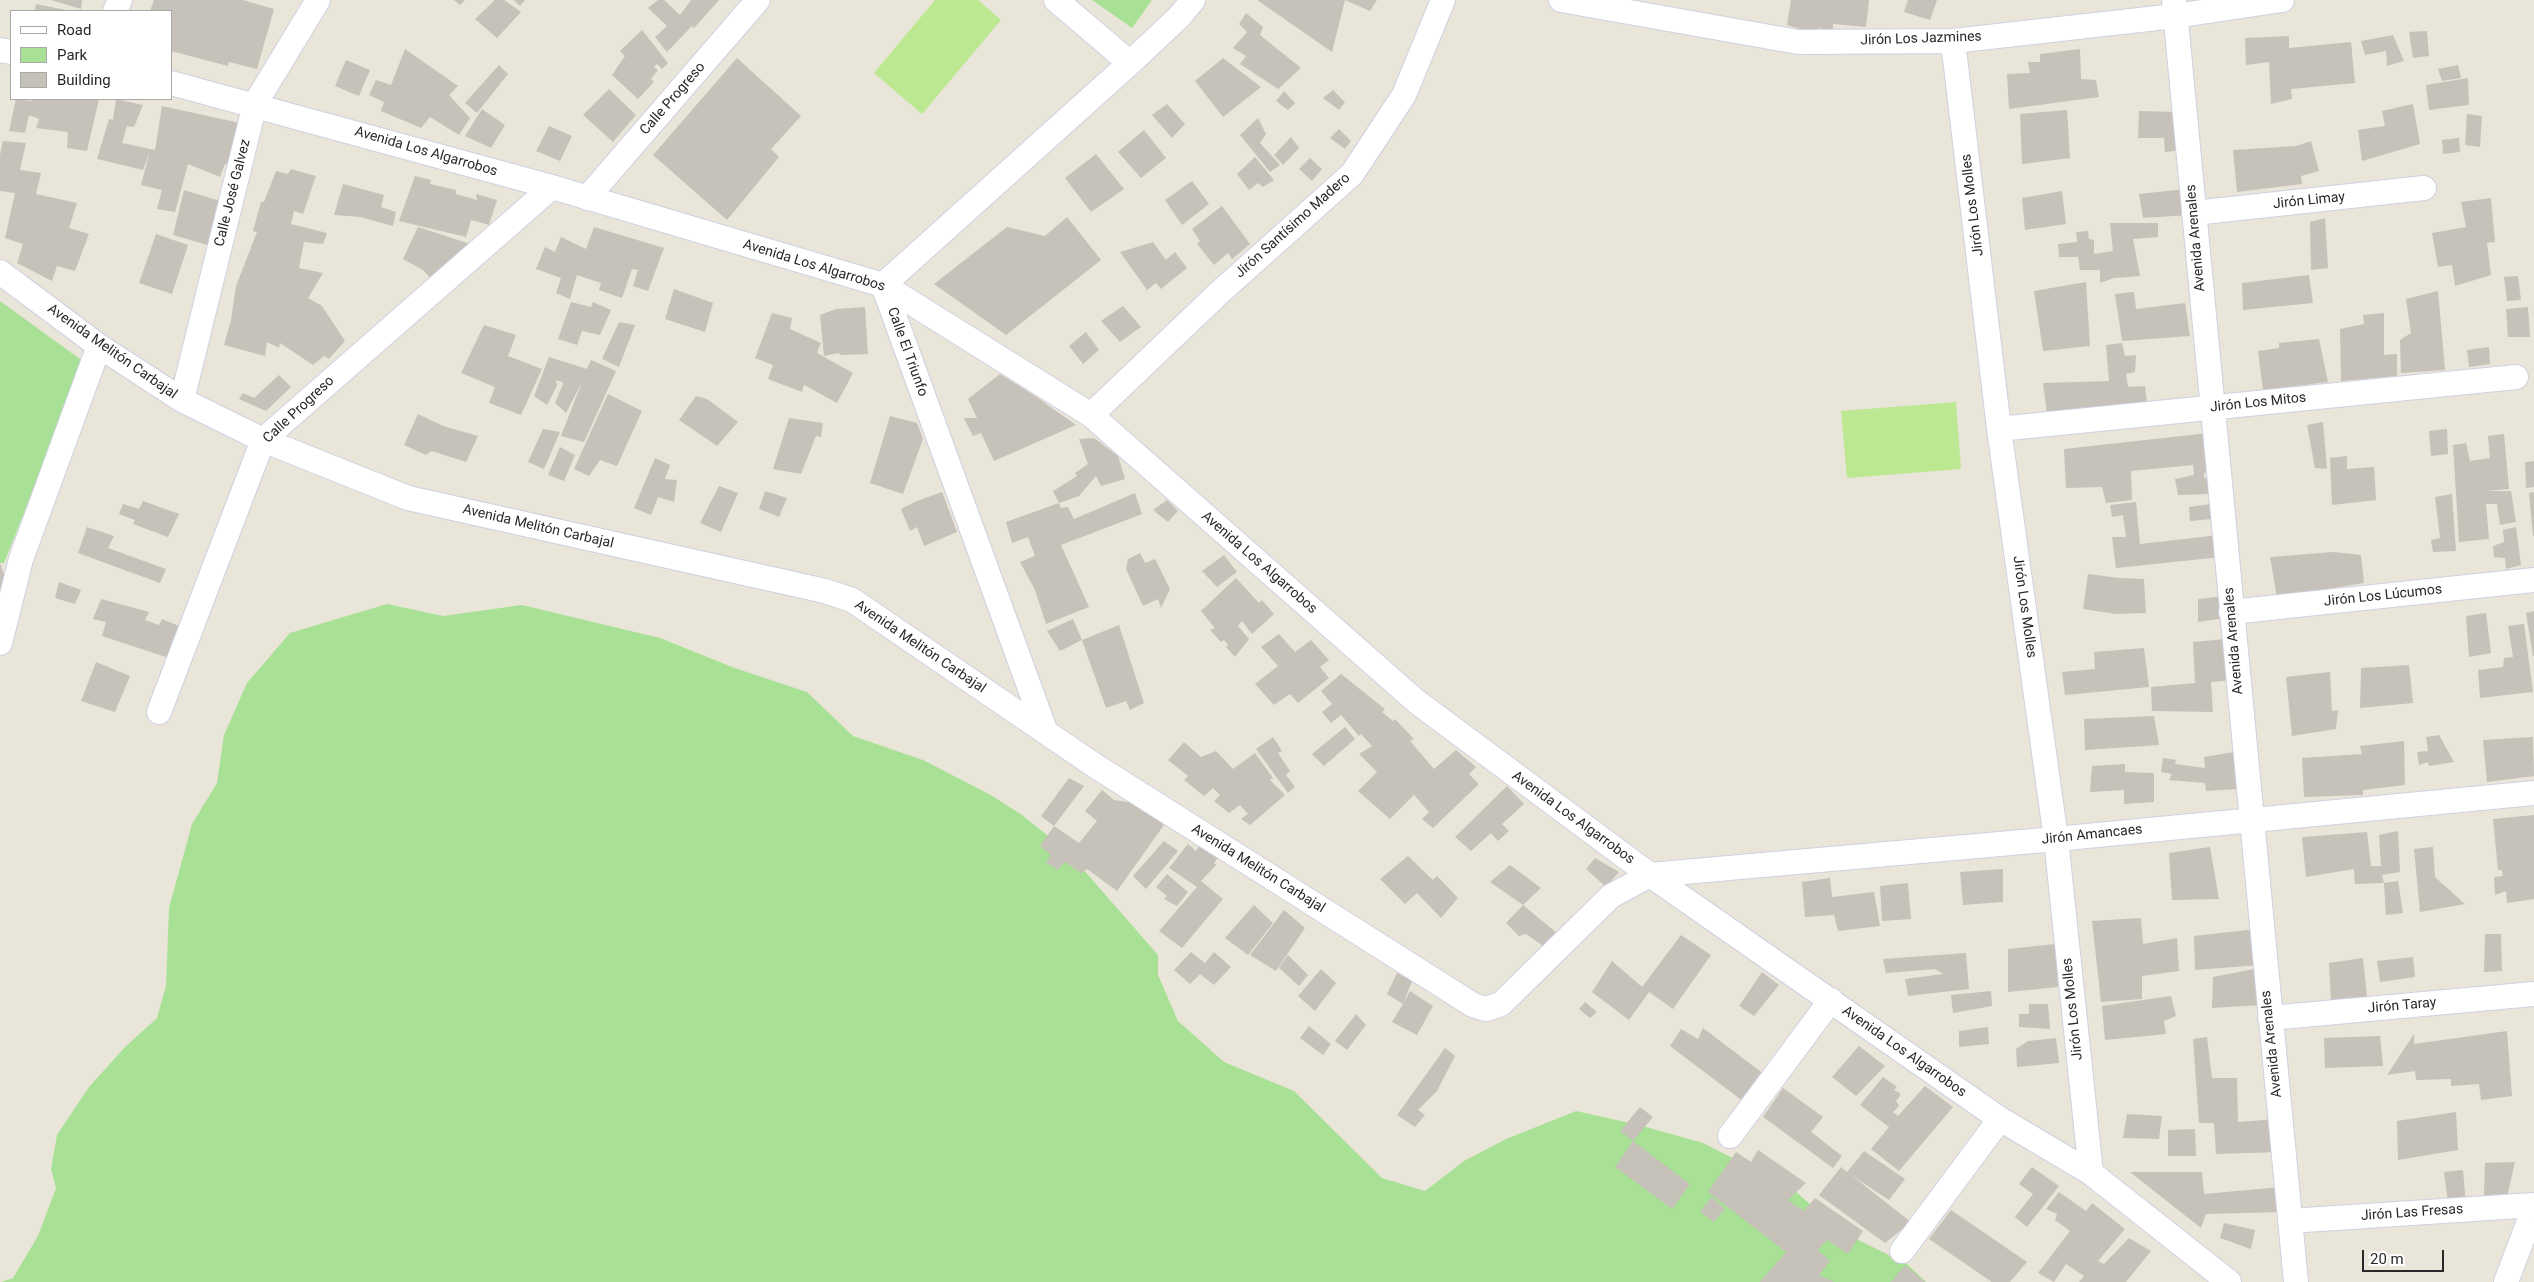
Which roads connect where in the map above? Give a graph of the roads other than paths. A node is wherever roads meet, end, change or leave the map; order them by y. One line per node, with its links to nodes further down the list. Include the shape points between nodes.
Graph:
1 (318, 0): 12 (street, Calle José Galvez)
2 (758, 0): 15 (street, Calle Progreso)
3 (1056, 0): 10 (street)
4 (1192, 0): 10 (street, via 1179,17)
5 (1443, 0): 23 (street, Jirón Santísimo Madero, via 1404,95 1352,174 1219,293)
6 (1561, 0): 9 (street, Jirón Los Jazmines, via 1798,42)
7 (2282, 0): 8 (street, Jirón Los Jazmines)
8 (2175, 8): 9 (street, Jirón Los Jazmines); 16 (street, Avenida Arenales)
9 (1953, 41): 24 (street, Jirón Los Molles)
10 (1130, 63): 18 (street)
11 (172, 83): 12 (street, Avenida Los Algarrobos)
12 (255, 104): 13 (street, Avenida Los Algarrobos); 21 (street, Calle José Galvez)
13 (552, 187): 15 (street, Avenida Los Algarrobos); 25 (street, Calle Progreso)
14 (2424, 188): 16 (street, Jirón Limay)
15 (587, 198): 18 (street, Avenida Los Algarrobos)
16 (2194, 213): 22 (street, Avenida Arenales)
17 (0, 272): 19 (street, Avenida Melitón Carbajal)
18 (883, 285): 23 (street, Avenida Los Algarrobos); 30 (street, Calle El Triunfo)
19 (99, 346): 21 (street, Avenida Melitón Carbajal); 28 (street, via 21,559)
20 (2516, 377): 22 (street, Jirón Los Mitos)
21 (182, 400): 25 (street, Avenida Melitón Carbajal)
22 (2212, 408): 24 (street, Jirón Los Mitos); 27 (street, Avenida Arenales)
23 (1091, 415): 34 (street, Avenida Los Algarrobos, via 1417,702)
24 (1999, 429): 33 (street, Jirón Los Molles)
25 (263, 440): 29 (street, Calle Progreso); 30 (street, Avenida Melitón Carbajal, via 408,498 825,591 852,600)
26 (2534, 580): 27 (street, Jirón Los Lúcumos)
27 (2231, 612): 32 (street, Avenida Arenales)
28 (0, 642)
29 (159, 712)
30 (1045, 730): 34 (street, Avenida Melitón Carbajal, via 1465,1000 1486,1009 1501,1004 1611,896)
31 (2534, 793): 32 (street, Jirón Amancaes)
32 (2250, 819): 33 (street, Jirón Amancaes); 37 (street, Avenida Arenales)
33 (2056, 839): 34 (street, Jirón Amancaes); 40 (street, Jirón Los Molles)
34 (1650, 875): 36 (street, Avenida Los Algarrobos)
35 (2534, 994): 37 (street, Jirón Taray)
36 (1831, 1000): 38 (street, Avenida Los Algarrobos); 39 (street)
37 (2270, 1018): 42 (street, Avenida Arenales)
38 (2000, 1119): 40 (street, Avenida Los Algarrobos); 43 (street)
39 (1730, 1136)
40 (2091, 1173): 44 (street, Avenida Los Algarrobos)
41 (2534, 1207): 42 (street, Jirón Las Fresas); 46 (street)
42 (2290, 1221): 45 (street, Avenida Arenales)
43 (1902, 1251)
44 (2229, 1282)
45 (2296, 1282)
46 (2506, 1282)

